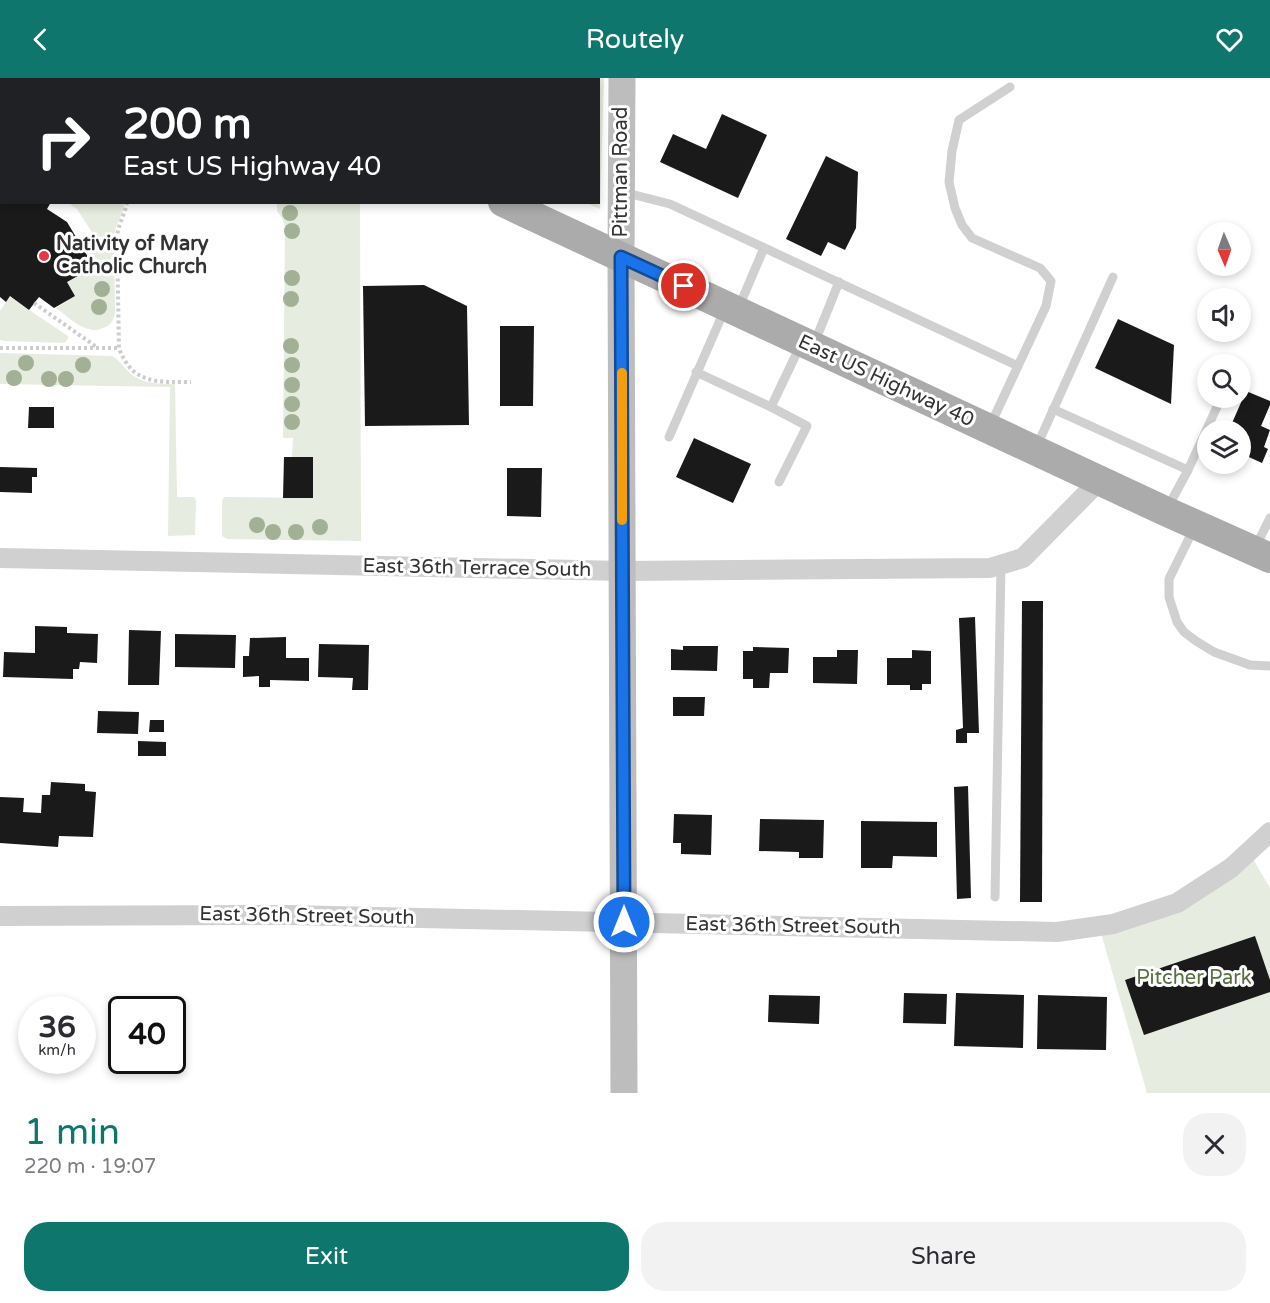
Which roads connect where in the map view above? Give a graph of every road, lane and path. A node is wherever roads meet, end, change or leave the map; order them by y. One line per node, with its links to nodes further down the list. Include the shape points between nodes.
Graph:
1 (622, 78): 3 (street, Pittman Road)
2 (1010, 87): 16 (lane, via 959,120 949,182 955,208 972,238 1040,268 1051,281 1046,306)
3 (621, 192): 6 (lane, via 670,204); 7 (street, Pittman Road)
4 (127, 204): 15 (path, via 117,237)
5 (509, 204): 7 (main road, East US Highway 40)
6 (764, 248): 9 (lane); 11 (lane)
7 (621, 257): 11 (main road, East US Highway 40); 34 (street, Pittman Road)
8 (1113, 277): 21 (lane)
9 (839, 282): 12 (lane); 16 (lane)
10 (34, 303): 14 (path)
11 (731, 308): 12 (main road, East US Highway 40); 17 (lane)
12 (807, 344): 19 (lane); 22 (main road, East US Highway 40)
13 (0, 348): 14 (path)
14 (99, 348): 15 (path)
15 (118, 348): 18 (path, via 130,369 143,378)
16 (1018, 366): 22 (lane)
17 (696, 372): 19 (lane); 23 (lane)
18 (191, 382)
19 (771, 407): 27 (lane, via 807,426)
20 (1216, 408): 25 (lane)
21 (1053, 409): 24 (lane); 25 (lane)
22 (989, 428): 24 (main road, East US Highway 40)
23 (669, 437)
24 (1035, 450): 26 (main road, East US Highway 40)
25 (1188, 470): 28 (lane)
26 (1100, 480): 28 (main road, East US Highway 40); 33 (street, East 36th Terrace South, via 1023,558)
27 (779, 482)
28 (1165, 511): 30 (main road, East US Highway 40)
29 (1270, 518): 31 (lane)
30 (1195, 525): 31 (main road, East US Highway 40); 35 (lane, via 1169,579 1169,597 1177,622 1184,632 1214,652 1250,665)
31 (1262, 554)
32 (0, 558): 34 (street, East 36th Terrace South)
33 (1001, 565): 34 (street, East 36th Terrace South); 37 (lane)
34 (623, 571): 39 (street, Pittman Road)
35 (1270, 666)
36 (1270, 832): 39 (street, East 36th Street South, via 1231,868 1177,903 1113,924 1057,932)
37 (995, 897)
38 (0, 916): 39 (street, East 36th Street South, via 288,915)
39 (624, 922): 40 (street, Pittman Road)
40 (624, 1093)

